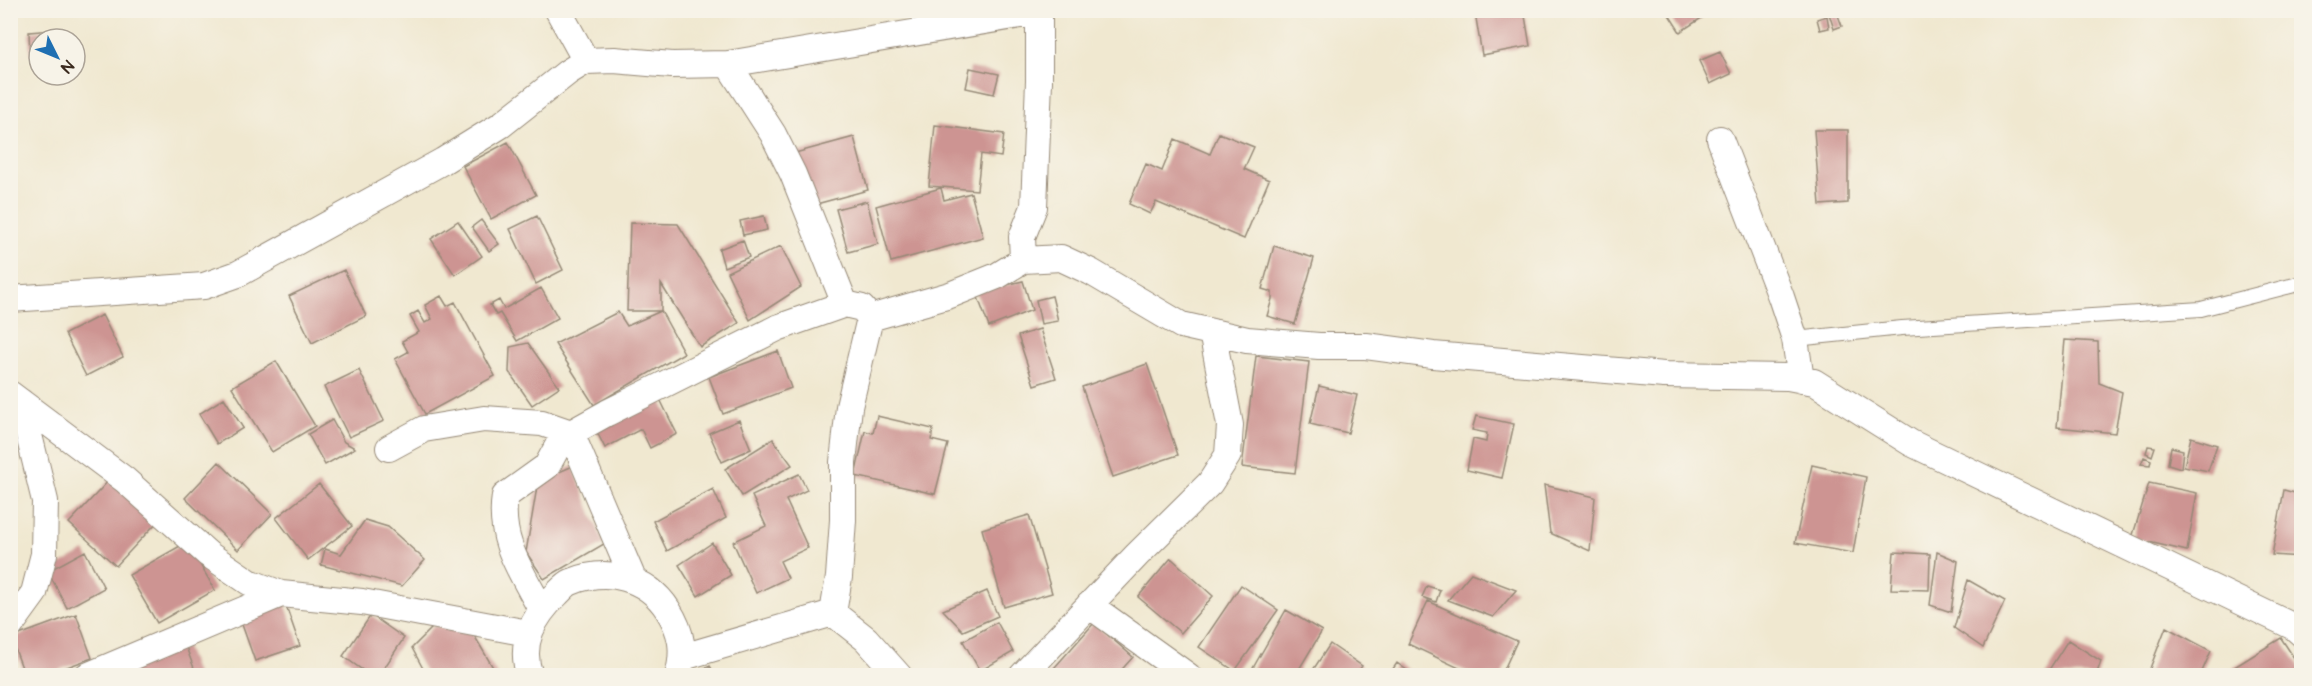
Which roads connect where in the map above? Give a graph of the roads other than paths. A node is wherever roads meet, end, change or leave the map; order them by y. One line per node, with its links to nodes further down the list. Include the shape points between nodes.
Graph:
1 (558, 10): 3 (street)
2 (1038, 11): 4 (street); 6 (street, via 1040,81 1034,207 1022,237)
3 (586, 61): 4 (street); 8 (street, via 501,125 443,161 238,274 204,286)
4 (728, 64): 9 (street, via 773,134 793,174)
5 (1720, 140): 12 (street)
6 (1023, 261): 10 (street, via 950,295); 11 (street, via 1061,258 1181,325)
7 (2301, 283): 12 (lane, via 2201,309 1902,328)
8 (10, 299)
9 (845, 304): 10 (street, via 862,308); 15 (street, via 777,328)
10 (870, 318): 21 (street, via 849,407 843,462 840,577)
11 (1212, 332): 13 (street, via 1246,340 1366,346 1653,374); 19 (street, via 1230,425 1228,455 1210,483)
12 (1795, 339): 13 (street)
13 (1801, 380): 24 (street, via 1814,382 1911,443)
14 (16, 398): 18 (street, via 125,480 208,554 249,582); 22 (street, via 45,501 44,554 34,593)
15 (571, 433): 16 (street, via 542,423 484,419 424,429); 17 (street); 20 (street, via 547,465 505,496 502,514 507,544)
16 (389, 448)
17 (633, 579): 20 (street, via 600,574 569,583); 25 (street, via 660,597 678,624)
18 (281, 594): 23 (street, via 362,602); 26 (street)
19 (1089, 605): 29 (street); 30 (street)
20 (541, 609): 23 (street)
21 (833, 613): 25 (street); 28 (street, via 866,639)
22 (10, 626)
23 (528, 633): 27 (street, via 526,665)
24 (2301, 634)
25 (680, 666)
26 (87, 675)
27 (530, 675)
28 (899, 675)
29 (1022, 675)
30 (1188, 675)

